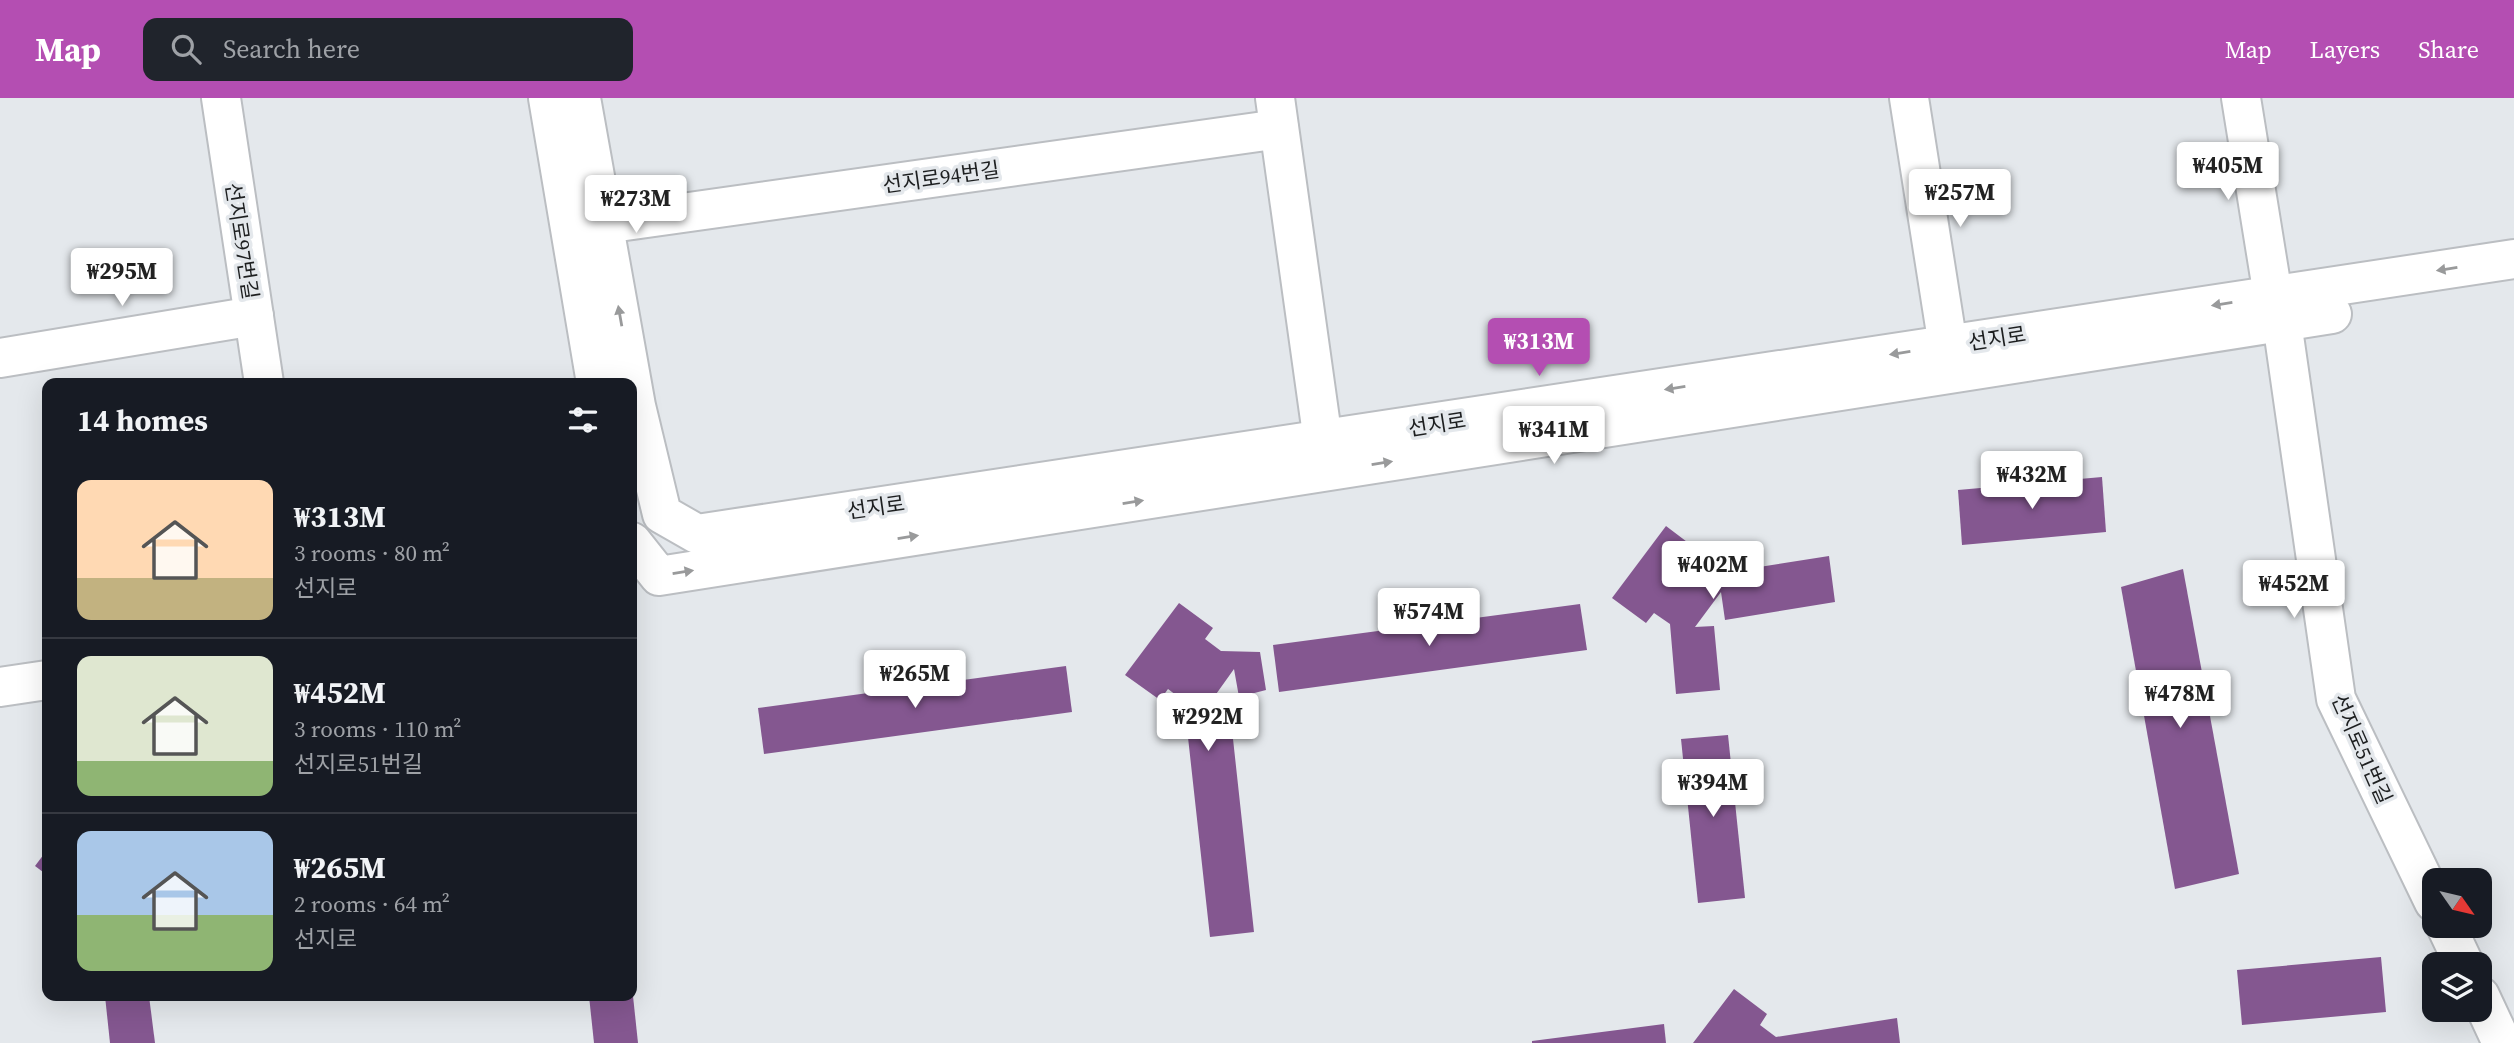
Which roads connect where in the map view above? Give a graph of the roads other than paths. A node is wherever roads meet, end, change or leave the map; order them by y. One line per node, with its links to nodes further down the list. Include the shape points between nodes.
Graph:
1 (220, 98): 11 (street, 선지로97번길)
2 (548, 98): 15 (street)
3 (581, 98): 7 (street)
4 (1909, 98): 13 (street)
5 (2241, 98): 10 (street, 선지로51번길)
6 (1277, 114): 7 (street, 선지로94번길); 18 (street)
7 (604, 224): 16 (street, one-way to 7)
8 (2514, 259): 10 (street, 선지로, one-way to 10)
9 (2514, 285): 10 (street, 선지로)
10 (2278, 309): 13 (street, 선지로); 23 (street, 선지로51번길, via 2336,699)
11 (254, 316): 12 (street); 14 (street, 선지로97번길)
12 (0, 358)
13 (1952, 359): 18 (street, 선지로)
14 (263, 378)
15 (595, 378)
16 (631, 378)
17 (637, 410): 19 (street, one-way to 17, via 662,514)
18 (1327, 456): 19 (street, 선지로, via 697,534); 20 (street, 선지로, one-way to 18, via 659,576)
19 (681, 525): 20 (street)
20 (637, 559)
21 (42, 681): 22 (street)
22 (0, 687)
23 (2422, 877)
24 (2492, 1022): 25 (street)
25 (2502, 1043)

